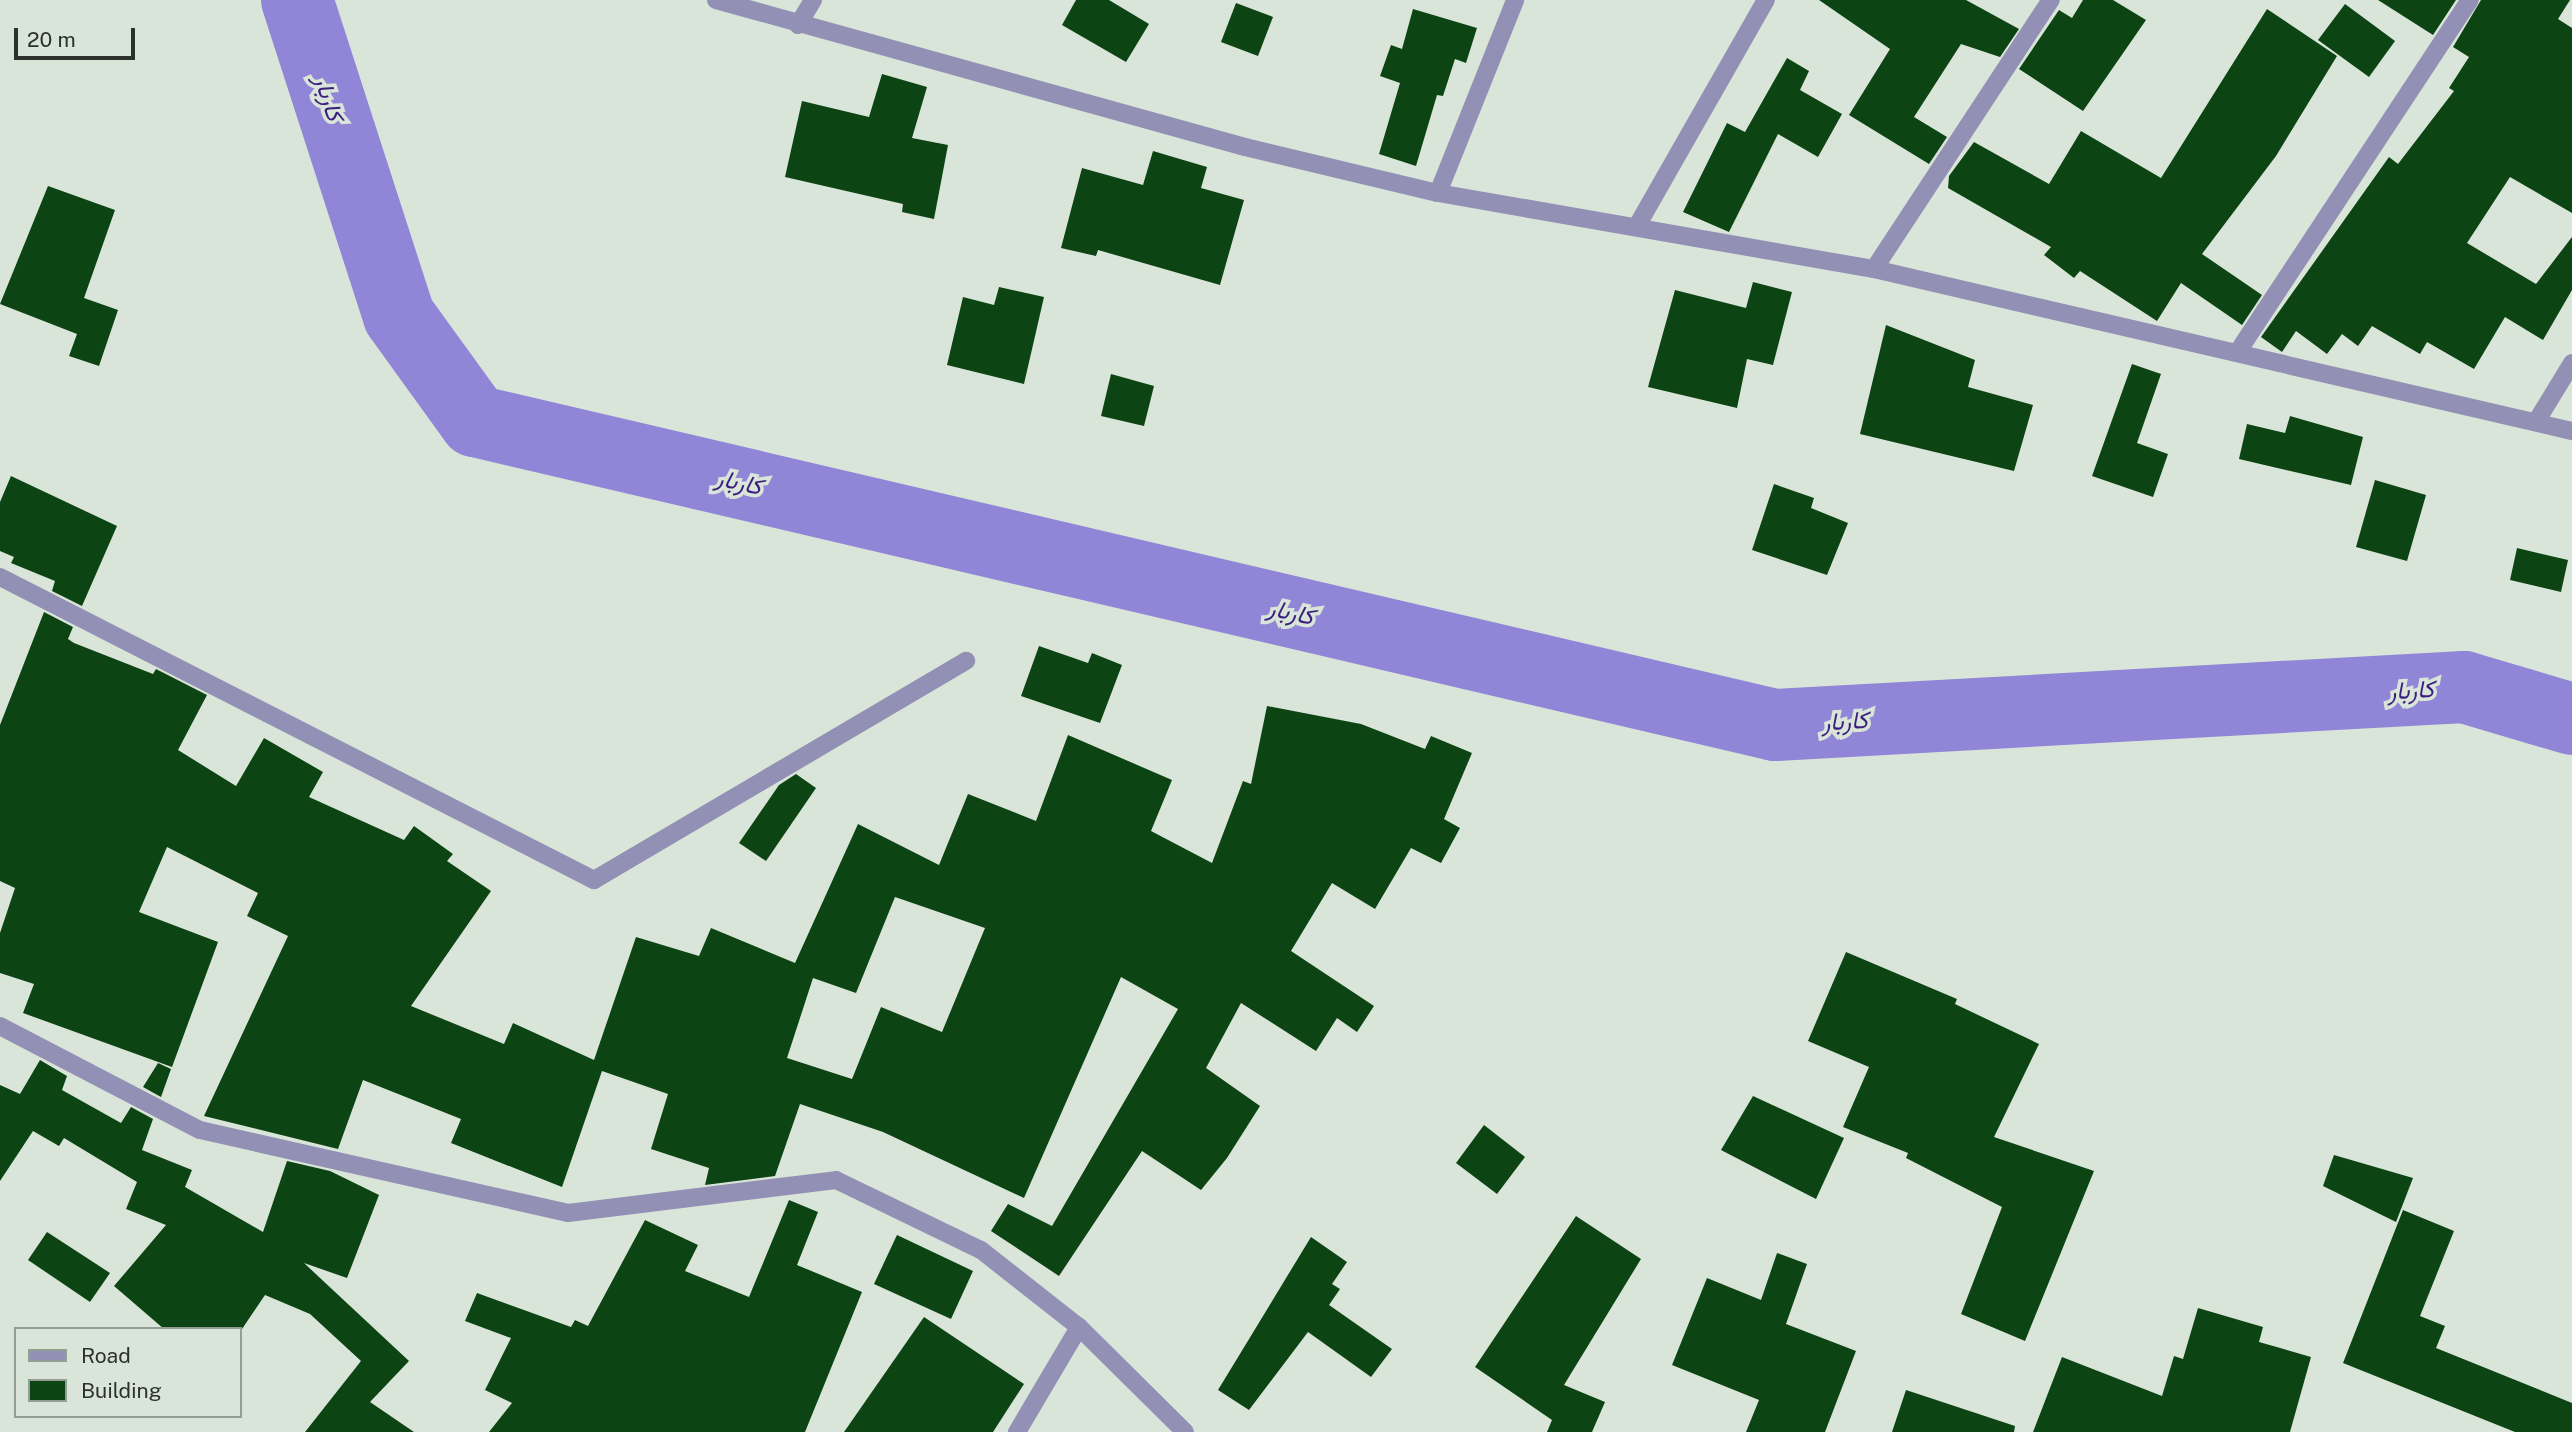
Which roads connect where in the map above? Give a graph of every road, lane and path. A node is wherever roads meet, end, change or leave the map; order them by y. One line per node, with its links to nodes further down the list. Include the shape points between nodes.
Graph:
1 (716, 0): 7 (street)
2 (813, 0): 7 (street)
3 (1515, 0): 8 (street)
4 (1766, 0): 9 (street)
5 (2051, 0): 10 (street)
6 (2470, 0): 11 (street)
7 (798, 25): 8 (street)
8 (1438, 193): 9 (street)
9 (1636, 226): 10 (street)
10 (1874, 269): 11 (street)
11 (2237, 353): 13 (street)
12 (2572, 363): 13 (street)
13 (2536, 422): 14 (street)
14 (2572, 431)
15 (0, 577): 16 (street, via 594,880)
16 (966, 661)
17 (0, 1026): 18 (street, via 200,1130 568,1213 836,1180 981,1250)
18 (1079, 1326): 19 (street); 20 (street)
19 (1017, 1432)
20 (1185, 1432)

